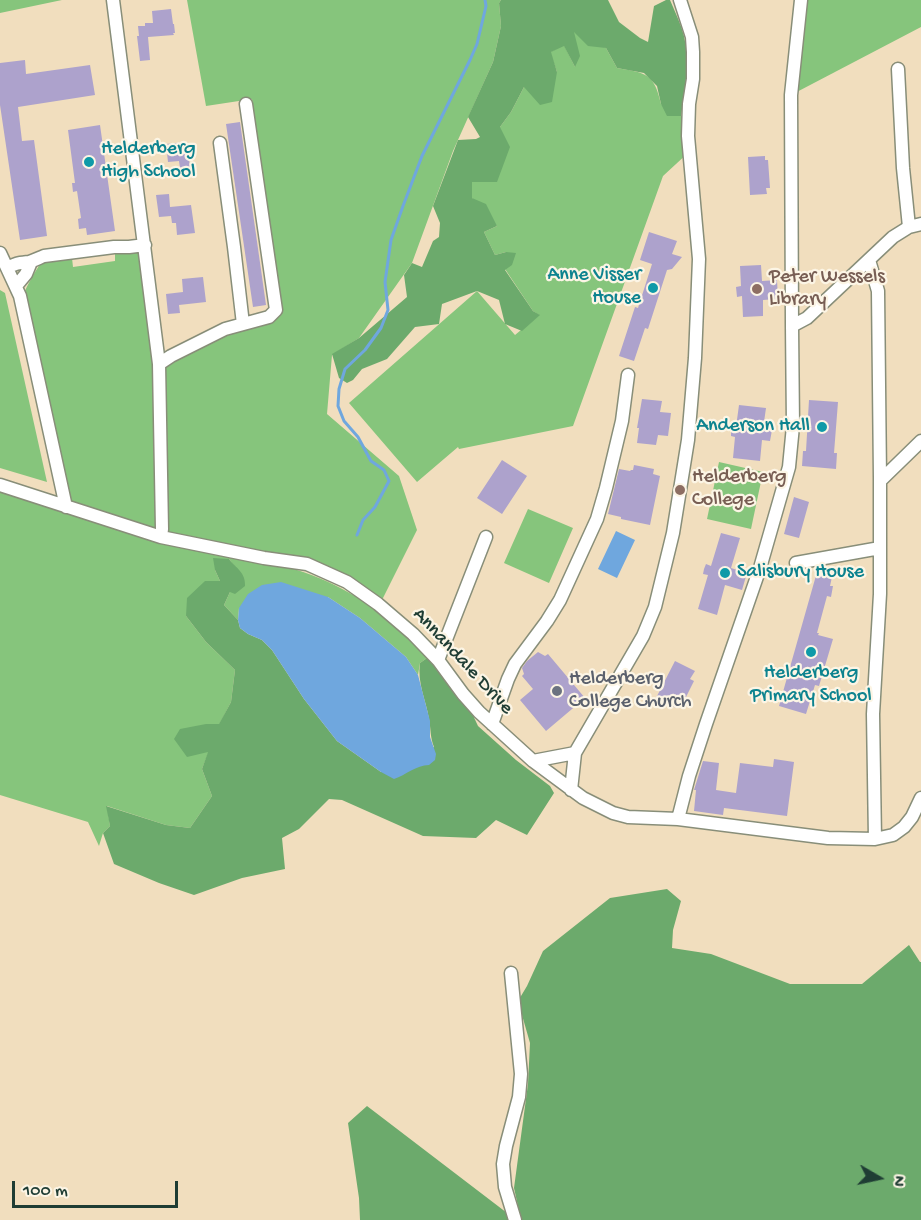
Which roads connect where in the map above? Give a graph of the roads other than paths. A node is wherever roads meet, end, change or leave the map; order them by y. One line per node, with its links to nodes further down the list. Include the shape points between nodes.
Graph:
1 (113, 0): 8 (street)
2 (680, 0): 28 (street, via 692,37 688,136 699,259 695,358 682,479 668,558 649,624)
3 (801, 0): 15 (street, via 791,95)
4 (898, 69): 7 (street, via 903,168)
5 (246, 104): 14 (street, via 276,308 269,317)
6 (220, 143): 14 (street)
7 (915, 226): 10 (street, via 893,237)
8 (145, 245): 11 (street, via 44,256); 16 (street)
9 (0, 253): 12 (street)
10 (869, 260): 15 (street, via 807,318); 19 (street, via 878,291)
11 (31, 262): 12 (street); 13 (street)
12 (8, 268): 13 (street)
13 (16, 286): 21 (street)
14 (243, 324): 16 (street, via 225,329)
15 (792, 327): 32 (street, via 794,426 789,467)
16 (159, 364): 22 (street)
17 (628, 375): 27 (street, via 622,421 597,519 560,600 515,664)
18 (921, 441): 19 (street)
19 (880, 481): 24 (street)
20 (0, 485): 21 (street, Annandale Drive)
21 (66, 507): 22 (street, Annandale Drive)
22 (161, 537): 26 (street, Annandale Drive, via 307,564 329,573 378,604)
23 (486, 537): 26 (street)
24 (880, 548): 25 (street); 33 (street, via 873,714)
25 (796, 563)
26 (438, 660): 27 (street, Annandale Drive)
27 (492, 724): 29 (street, Annandale Drive)
28 (575, 753): 29 (street); 30 (street)
29 (533, 761): 30 (street, Annandale Drive)
30 (571, 790): 32 (street, Annandale Drive, via 613,813)
31 (921, 798): 33 (street, Annandale Drive, via 904,827 893,835)
32 (678, 819): 33 (street, Annandale Drive, via 828,838)
33 (875, 839)
34 (512, 973): 35 (street, via 521,1074 503,1164)
35 (515, 1220)

